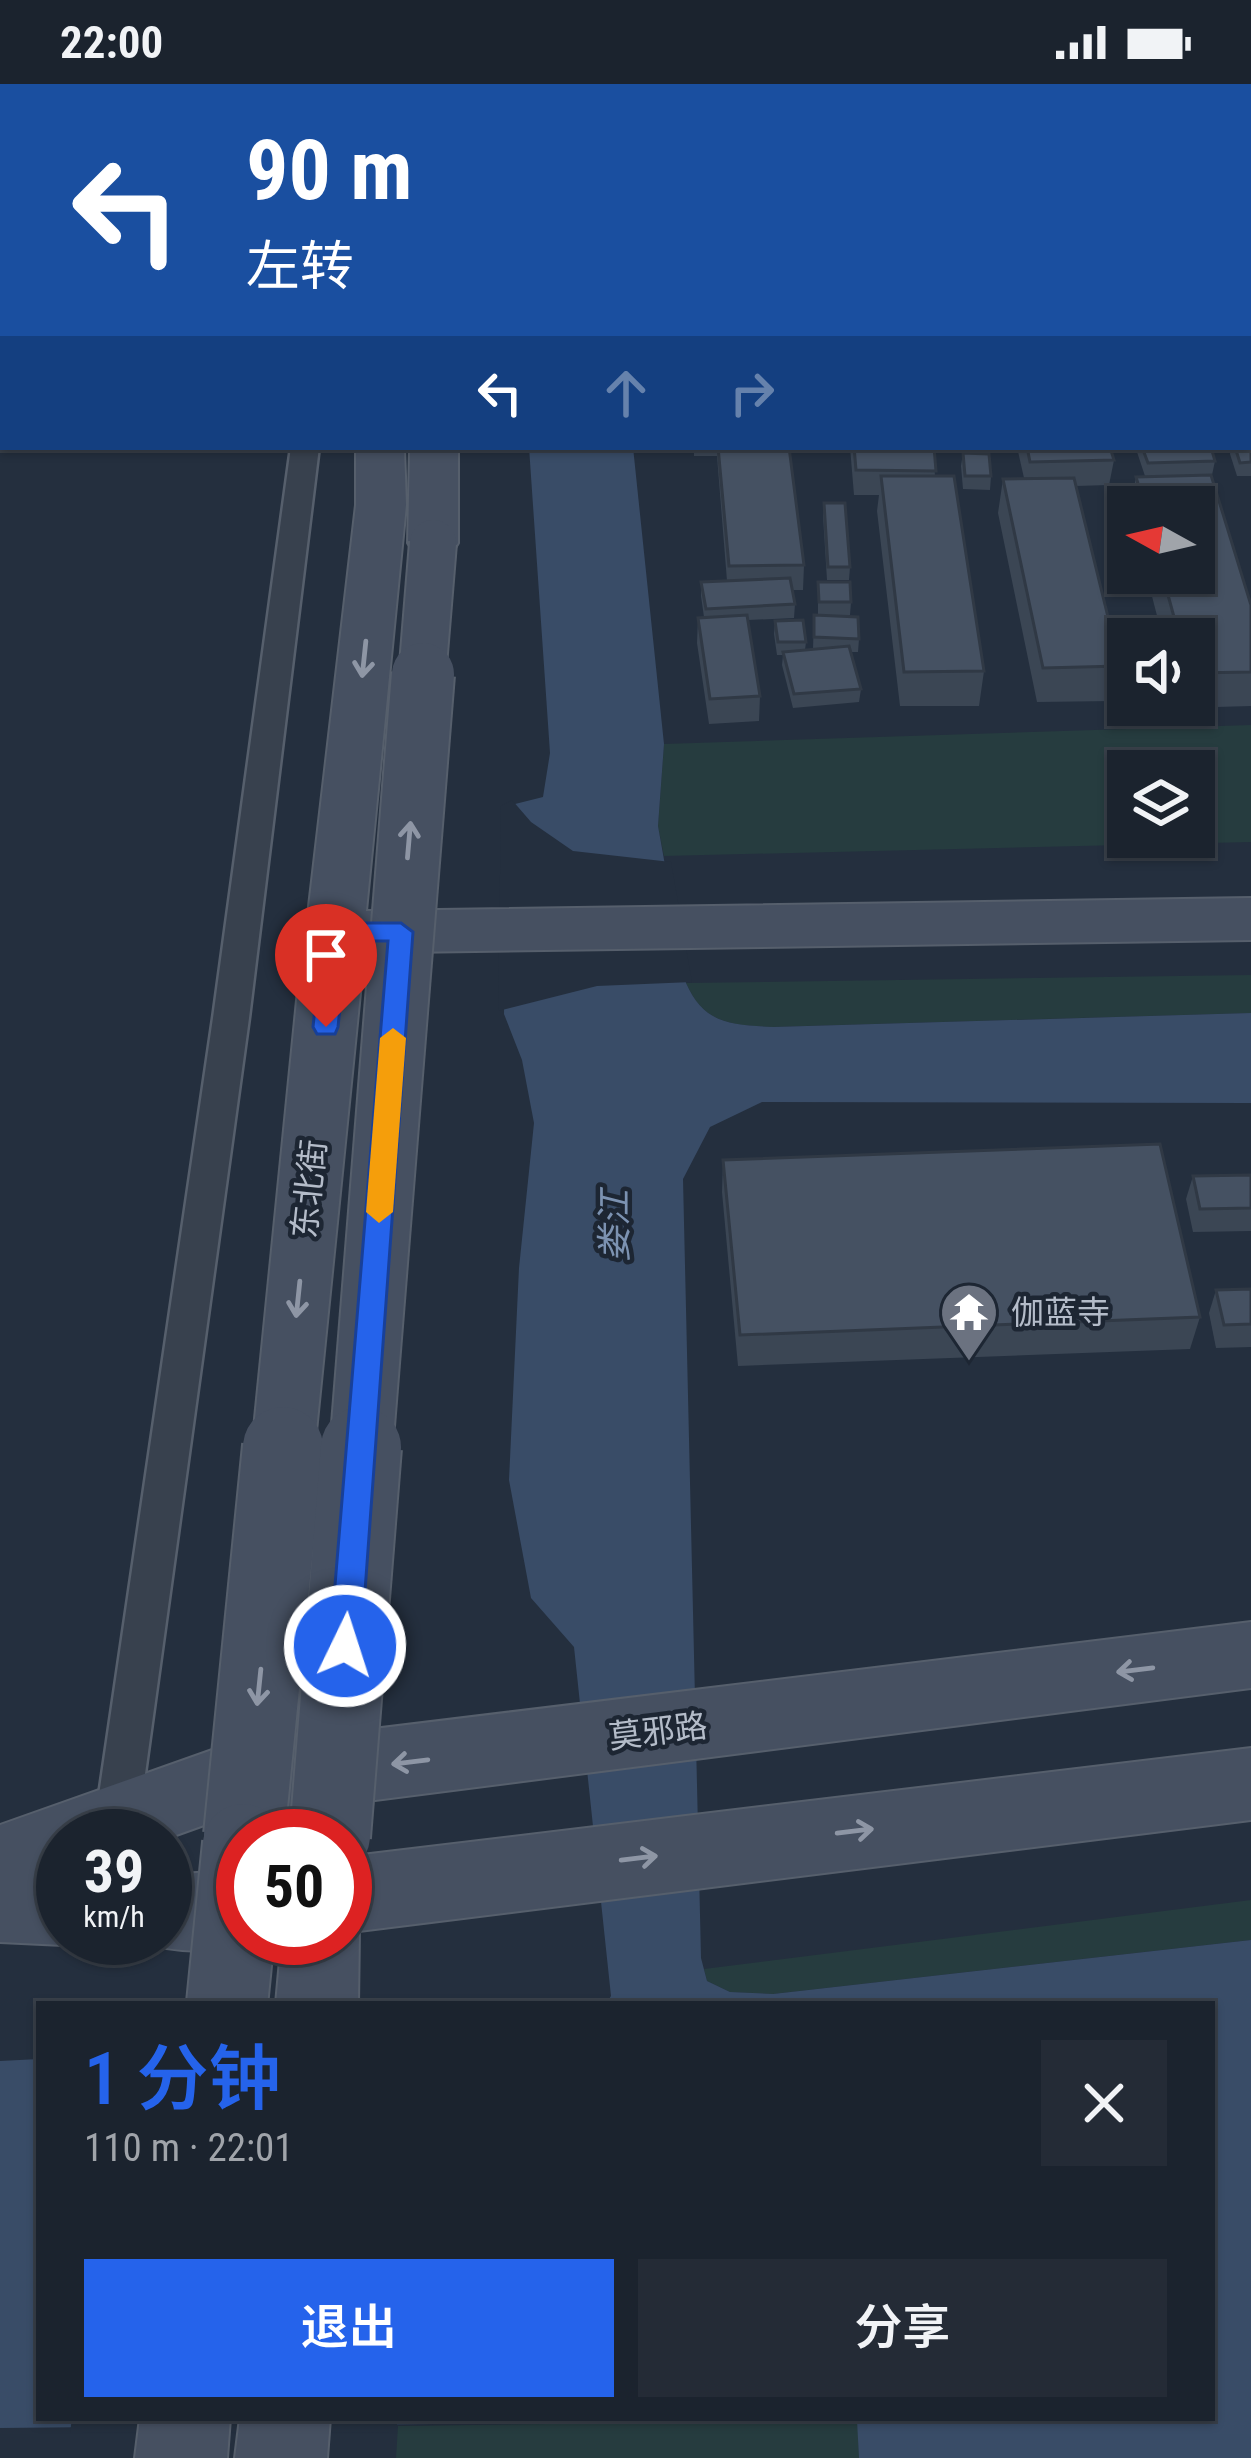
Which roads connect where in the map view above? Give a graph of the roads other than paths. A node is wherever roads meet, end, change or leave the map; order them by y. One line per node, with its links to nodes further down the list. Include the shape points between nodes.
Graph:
1 (305, 450): 9 (lane, via 231,1018)
2 (381, 450): 4 (main road)
3 (433, 450): 4 (main road)
4 (404, 543): 6 (main road, 东北街, bridge)
5 (1251, 920): 6 (main road)
6 (368, 932): 11 (main road, 东北街, one-way to 11, bridge); 12 (main road, 东北街, bridge)
7 (1251, 1655): 10 (main road, 莫邪路, one-way to 10, via 218,1784)
8 (1251, 1784): 15 (main road, one-way to 8)
9 (95, 1809)
10 (153, 1809)
11 (247, 1809)
12 (331, 1809)
13 (36, 1851): 14 (main road, 莫邪路)
14 (0, 1862)
15 (372, 1892)
16 (0, 1904): 17 (main road)
17 (36, 1906)
18 (231, 1965): 20 (main road, 东北街, bridge)
19 (320, 1965): 21 (main road)
20 (227, 2001)
21 (317, 2001)
22 (185, 2421): 24 (main road)
23 (284, 2421): 25 (main road)
24 (181, 2458)
25 (281, 2458)

